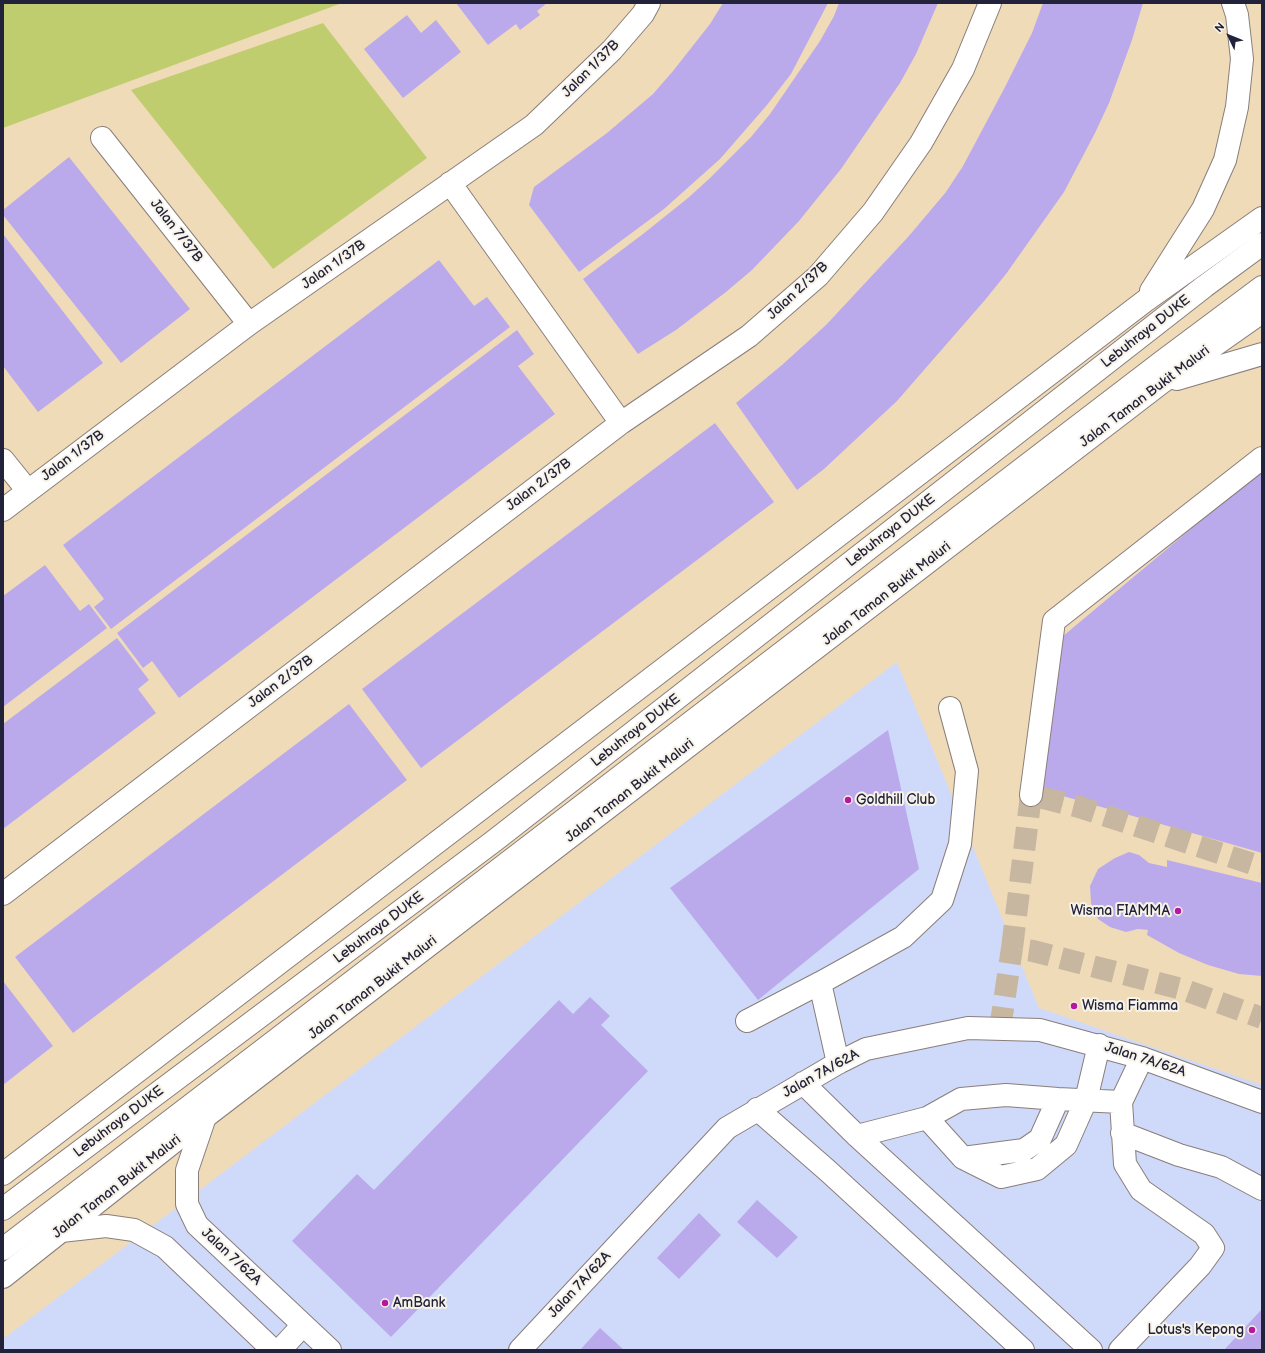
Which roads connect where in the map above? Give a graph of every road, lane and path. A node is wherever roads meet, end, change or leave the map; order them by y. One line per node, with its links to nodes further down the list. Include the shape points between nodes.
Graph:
1 (649, 3): 5 (main road, Jalan 1/37B, via 612,50 534,125)
2 (990, 3): 14 (main road, Jalan 2/37B, via 963,69 921,143 873,212 818,276 749,336)
3 (1233, 3): 9 (main road, via 1237,15 1242,59 1237,107 1225,160 1203,208)
4 (102, 138): 11 (main road, Jalan 7/37B)
5 (450, 183): 11 (main road, Jalan 1/37B); 14 (main road)
6 (1262, 218): 9 (main road)
7 (1262, 244): 40 (main road, Lebuhraya DUKE, via 1186,300 494,841)
8 (1262, 286): 42 (main road, Lebuhraya DUKE)
9 (1145, 301): 38 (main road)
10 (1262, 312): 13 (main road, Jalan Taman Bukit Maluri)
11 (249, 324): 17 (main road, Jalan 1/37B)
12 (1262, 354): 13 (main road)
13 (1161, 383): 33 (main road, Jalan Taman Bukit Maluri)
14 (621, 422): 21 (main road, Jalan 2/37B)
15 (1262, 458): 20 (main road, via 1054,621)
16 (3, 460): 17 (main road)
17 (28, 491): 18 (main road, Jalan 1/37B)
18 (3, 510)
19 (950, 708): 22 (main road, via 967,771 960,844 942,900 903,938)
20 (1031, 795)
21 (3, 894)
22 (820, 983): 23 (main road); 26 (main road)
23 (747, 1021)
24 (1099, 1045): 25 (main road, Jalan 7A/62A); 26 (main road, Jalan 7A/62A, via 1040,1030 968,1028 866,1049); 29 (main road)
25 (1142, 1058): 30 (main road); 31 (main road, Jalan 7A/62A)
26 (838, 1063): 27 (main road, Jalan 7A/62A)
27 (803, 1083): 32 (main road, Jalan 7A/62A); 36 (main road)
28 (1058, 1099): 29 (main road); 34 (main road, via 1006,1095 961,1099); 37 (main road, via 1040,1139 1024,1150)
29 (1086, 1100): 30 (main road); 37 (main road, via 1066,1145 1037,1169 1001,1177)
30 (1121, 1102): 35 (main road)
31 (1262, 1102)
32 (758, 1109): 48 (main road, Jalan 7A/62A, via 727,1128); 49 (main road)
33 (205, 1117): 41 (main road, Jalan Taman Bukit Maluri); 44 (main road, Jalan 7/62A, via 187,1170 187,1204 197,1225)
34 (927, 1118): 36 (main road); 37 (main road)
35 (1122, 1133): 39 (main road, via 1179,1155 1221,1167); 51 (main road, via 1125,1164 1141,1190 1204,1234 1213,1248 1200,1266)
36 (857, 1136): 50 (main road)
37 (963, 1158)
38 (3, 1174)
39 (1262, 1189)
40 (3, 1209)
41 (61, 1232): 43 (main road, Jalan Taman Bukit Maluri); 45 (main road, via 106,1226 134,1230 164,1246)
42 (3, 1249)
43 (3, 1277)
44 (303, 1325): 46 (main road); 47 (main road, Jalan 7/62A)
45 (273, 1350)
46 (280, 1350)
47 (330, 1350)
48 (520, 1350)
49 (1023, 1350)
50 (1091, 1350)
51 (1120, 1350)

